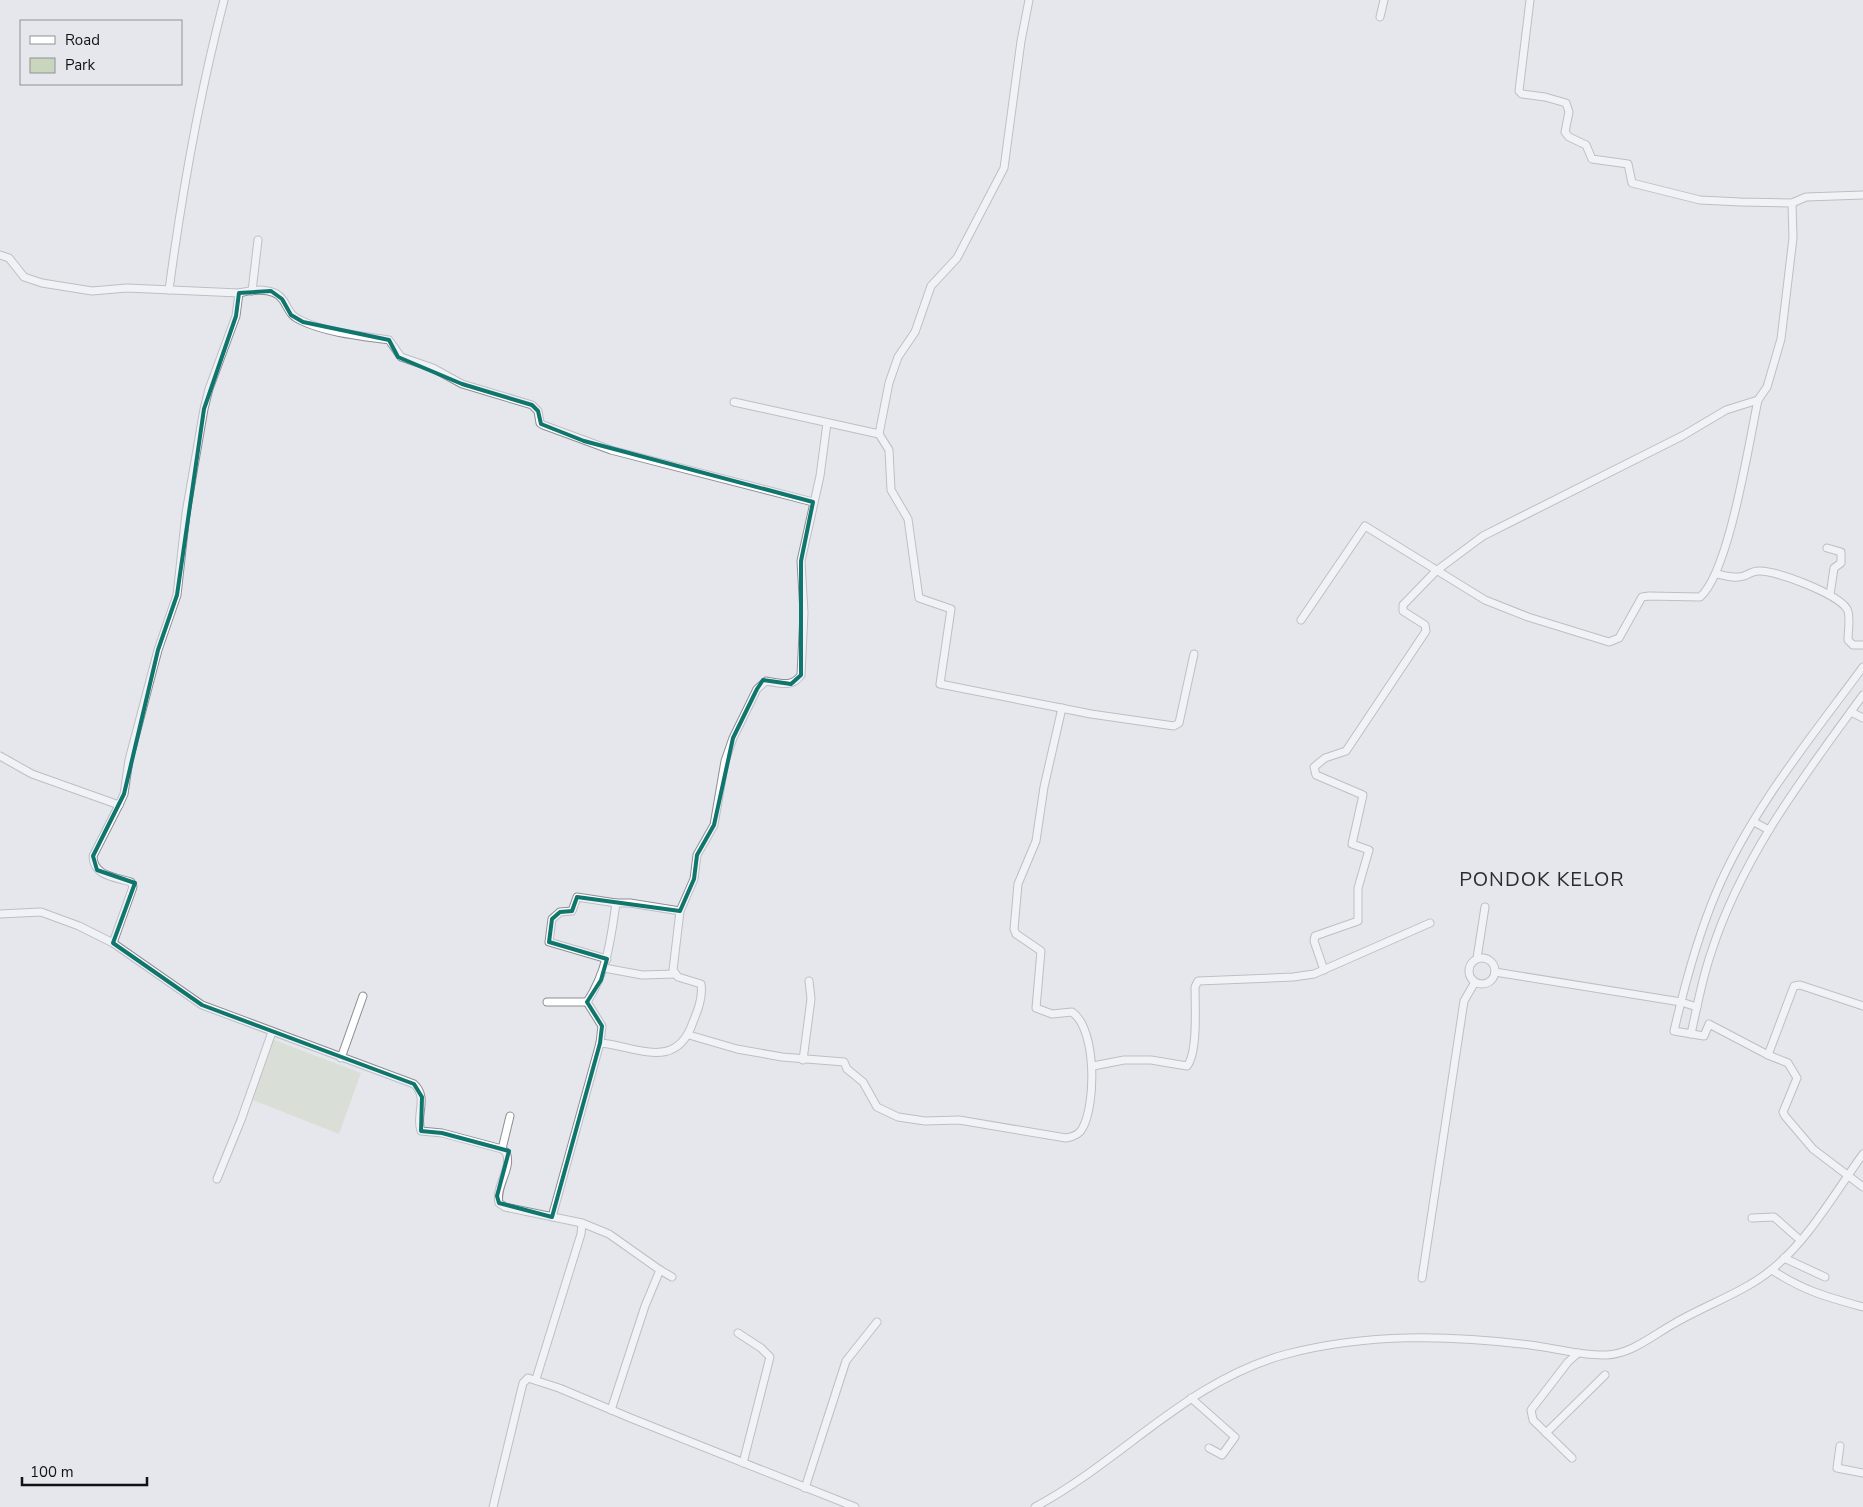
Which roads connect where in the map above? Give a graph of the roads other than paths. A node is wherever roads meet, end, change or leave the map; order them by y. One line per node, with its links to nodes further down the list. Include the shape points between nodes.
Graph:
1 (224, 0): 10 (street, via 190,149)
2 (1029, 0): 16 (street, via 1004,168 957,258 931,286 915,332 898,357 889,383)
3 (1384, 0): 5 (street)
4 (1530, 0): 7 (street, via 1519,91 1566,103 1569,112 1565,132 1586,145 1592,159 1628,164 1632,183 1700,200)
5 (1380, 17)
6 (1863, 196): 7 (street, via 1806,197)
7 (1792, 203): 13 (street, via 1793,238 1781,339 1768,387)
8 (258, 240): 11 (street)
9 (0, 255): 10 (street, via 9,258 24,277 42,283 92,291 127,288)
10 (169, 290): 12 (street)
11 (252, 290): 12 (street); 17 (street, via 276,293 287,311 303,322 389,340 401,358 433,368 462,384 532,405 538,411 540,423 584,441)
12 (239, 293): 31 (street, via 236,316 204,409 186,513 177,595 158,650)
13 (1758, 400): 19 (street, via 1726,410 1514,518 1483,536); 20 (street)
14 (734, 402): 15 (street)
15 (827, 423): 16 (street); 17 (street)
16 (879, 434): 27 (street, via 890,450 891,490 908,519 919,598 951,609 940,684)
17 (813, 502): 36 (street, via 801,561 804,612 801,675 791,684 766,681 757,689 725,761 714,825 697,855 694,879)
18 (1827, 548): 21 (street, via 1841,552 1840,563 1834,568)
19 (1436, 571): 20 (street, via 1485,600 1609,642 1624,632 1642,597 1700,597); 22 (street, via 1365,526); 43 (street, via 1402,608 1402,612 1427,628 1412,654 1346,751 1318,762 1314,767 1316,775 1363,795 1352,845 1369,852 1358,888 1358,921 1315,936)
20 (1717, 574): 21 (street, via 1735,578 1758,570)
21 (1830, 595): 23 (street, via 1846,608 1848,640 1853,645)
22 (1301, 620)
23 (1863, 645)
24 (1194, 654): 27 (street, via 1176,726)
25 (1863, 667): 32 (street, via 1780,780)
26 (1863, 695): 28 (street)
27 (1062, 708): 61 (street, via 1036,841 1018,884 1014,928 1016,934 1041,951 1036,1008 1052,1014 1068,1011 1076,1015 1087,1033)
28 (1851, 712): 29 (street); 33 (street)
29 (1863, 718)
30 (0, 756): 31 (street, via 32,774)
31 (119, 805): 39 (street, via 93,856 93,864 102,873 130,882 133,887)
32 (1754, 822): 33 (street); 51 (street, via 1716,891 1695,947)
33 (1768, 830): 53 (street, via 1732,898 1711,952)
34 (616, 903): 36 (street); 41 (street); 41 (street, via 577,897 572,911 560,912 552,919 549,942)
35 (1485, 907): 40 (street)
36 (680, 911): 45 (street)
37 (0, 914): 39 (street, via 41,912)
38 (1430, 923): 43 (street)
39 (113, 943): 54 (street, via 202,1005)
40 (1477, 958): 44 (street, via 1486,958 1493,963); 47 (street, via 1470,965 1469,974)
41 (607, 959): 42 (street)
42 (604, 968): 45 (street, via 642,975); 50 (street, via 601,980)
43 (1324, 970): 61 (street, via 1293,977 1198,981 1195,987 1193,1050 1187,1066 1152,1060 1124,1060)
44 (1495, 972): 47 (street, via 1491,980 1483,984); 51 (street)
45 (675, 974): 56 (street, via 701,984 699,1005)
46 (809, 981): 60 (street, via 811,999)
47 (1475, 982): 77 (street, via 1464,1001)
48 (363, 996): 59 (street)
49 (547, 1002): 50 (street)
50 (587, 1002): 57 (street, via 602,1026)
51 (1681, 1002): 53 (street); 55 (street, via 1674,1031)
52 (1863, 1006): 58 (street, via 1800,985 1794,986)
53 (1697, 1007): 55 (street)
54 (272, 1032): 59 (street); 66 (street)
55 (1691, 1034): 58 (street, via 1704,1036 1709,1024)
56 (689, 1036): 57 (street, via 675,1048 660,1054); 60 (street, via 737,1049)
57 (600, 1043): 68 (street)
58 (1768, 1055): 65 (street, via 1788,1063 1797,1076 1785,1116 1813,1149)
59 (341, 1058): 63 (street, via 420,1089 421,1131 442,1133)
60 (803, 1060): 61 (street, via 844,1062 846,1070 863,1082 877,1107 898,1117 925,1121 959,1120 1066,1138 1075,1136 1082,1129 1088,1112)
61 (1093, 1066)
62 (510, 1116): 63 (street)
63 (502, 1149): 68 (street, via 508,1155 497,1196 499,1203 505,1208)
64 (1863, 1154): 65 (street)
65 (1848, 1177): 67 (street); 71 (street)
66 (217, 1179)
67 (1863, 1187)
68 (552, 1217): 70 (street)
69 (1752, 1218): 71 (street, via 1774,1217)
70 (582, 1223): 73 (street, via 609,1234); 83 (street)
71 (1800, 1240): 72 (street)
72 (1784, 1258): 74 (street); 76 (street)
73 (660, 1270): 75 (street); 85 (street)
74 (1772, 1270): 78 (street, via 1794,1285); 81 (street, via 1634,1348 1618,1354)
75 (672, 1277)
76 (1825, 1277)
77 (1422, 1278)
78 (1863, 1307)
79 (877, 1322): 92 (street, via 846,1360)
80 (738, 1333): 90 (street, via 770,1357)
81 (1578, 1353): 84 (street, via 1529,1345 1442,1338 1372,1339 1320,1347 1253,1364); 86 (street, via 1531,1410 1533,1420)
82 (1605, 1375): 86 (street)
83 (536, 1379): 85 (street); 93 (street, via 528,1378 523,1383)
84 (1191, 1398): 88 (street, via 1235,1437 1222,1455); 95 (street, via 1070,1488)
85 (611, 1410): 90 (street)
86 (1546, 1433): 89 (street)
87 (1840, 1446): 91 (street, via 1837,1468)
88 (1209, 1448)
89 (1572, 1458)
90 (743, 1463): 92 (street)
91 (1863, 1473)
92 (805, 1488): 94 (street)
93 (493, 1507)
94 (855, 1507)
95 (1035, 1507)

